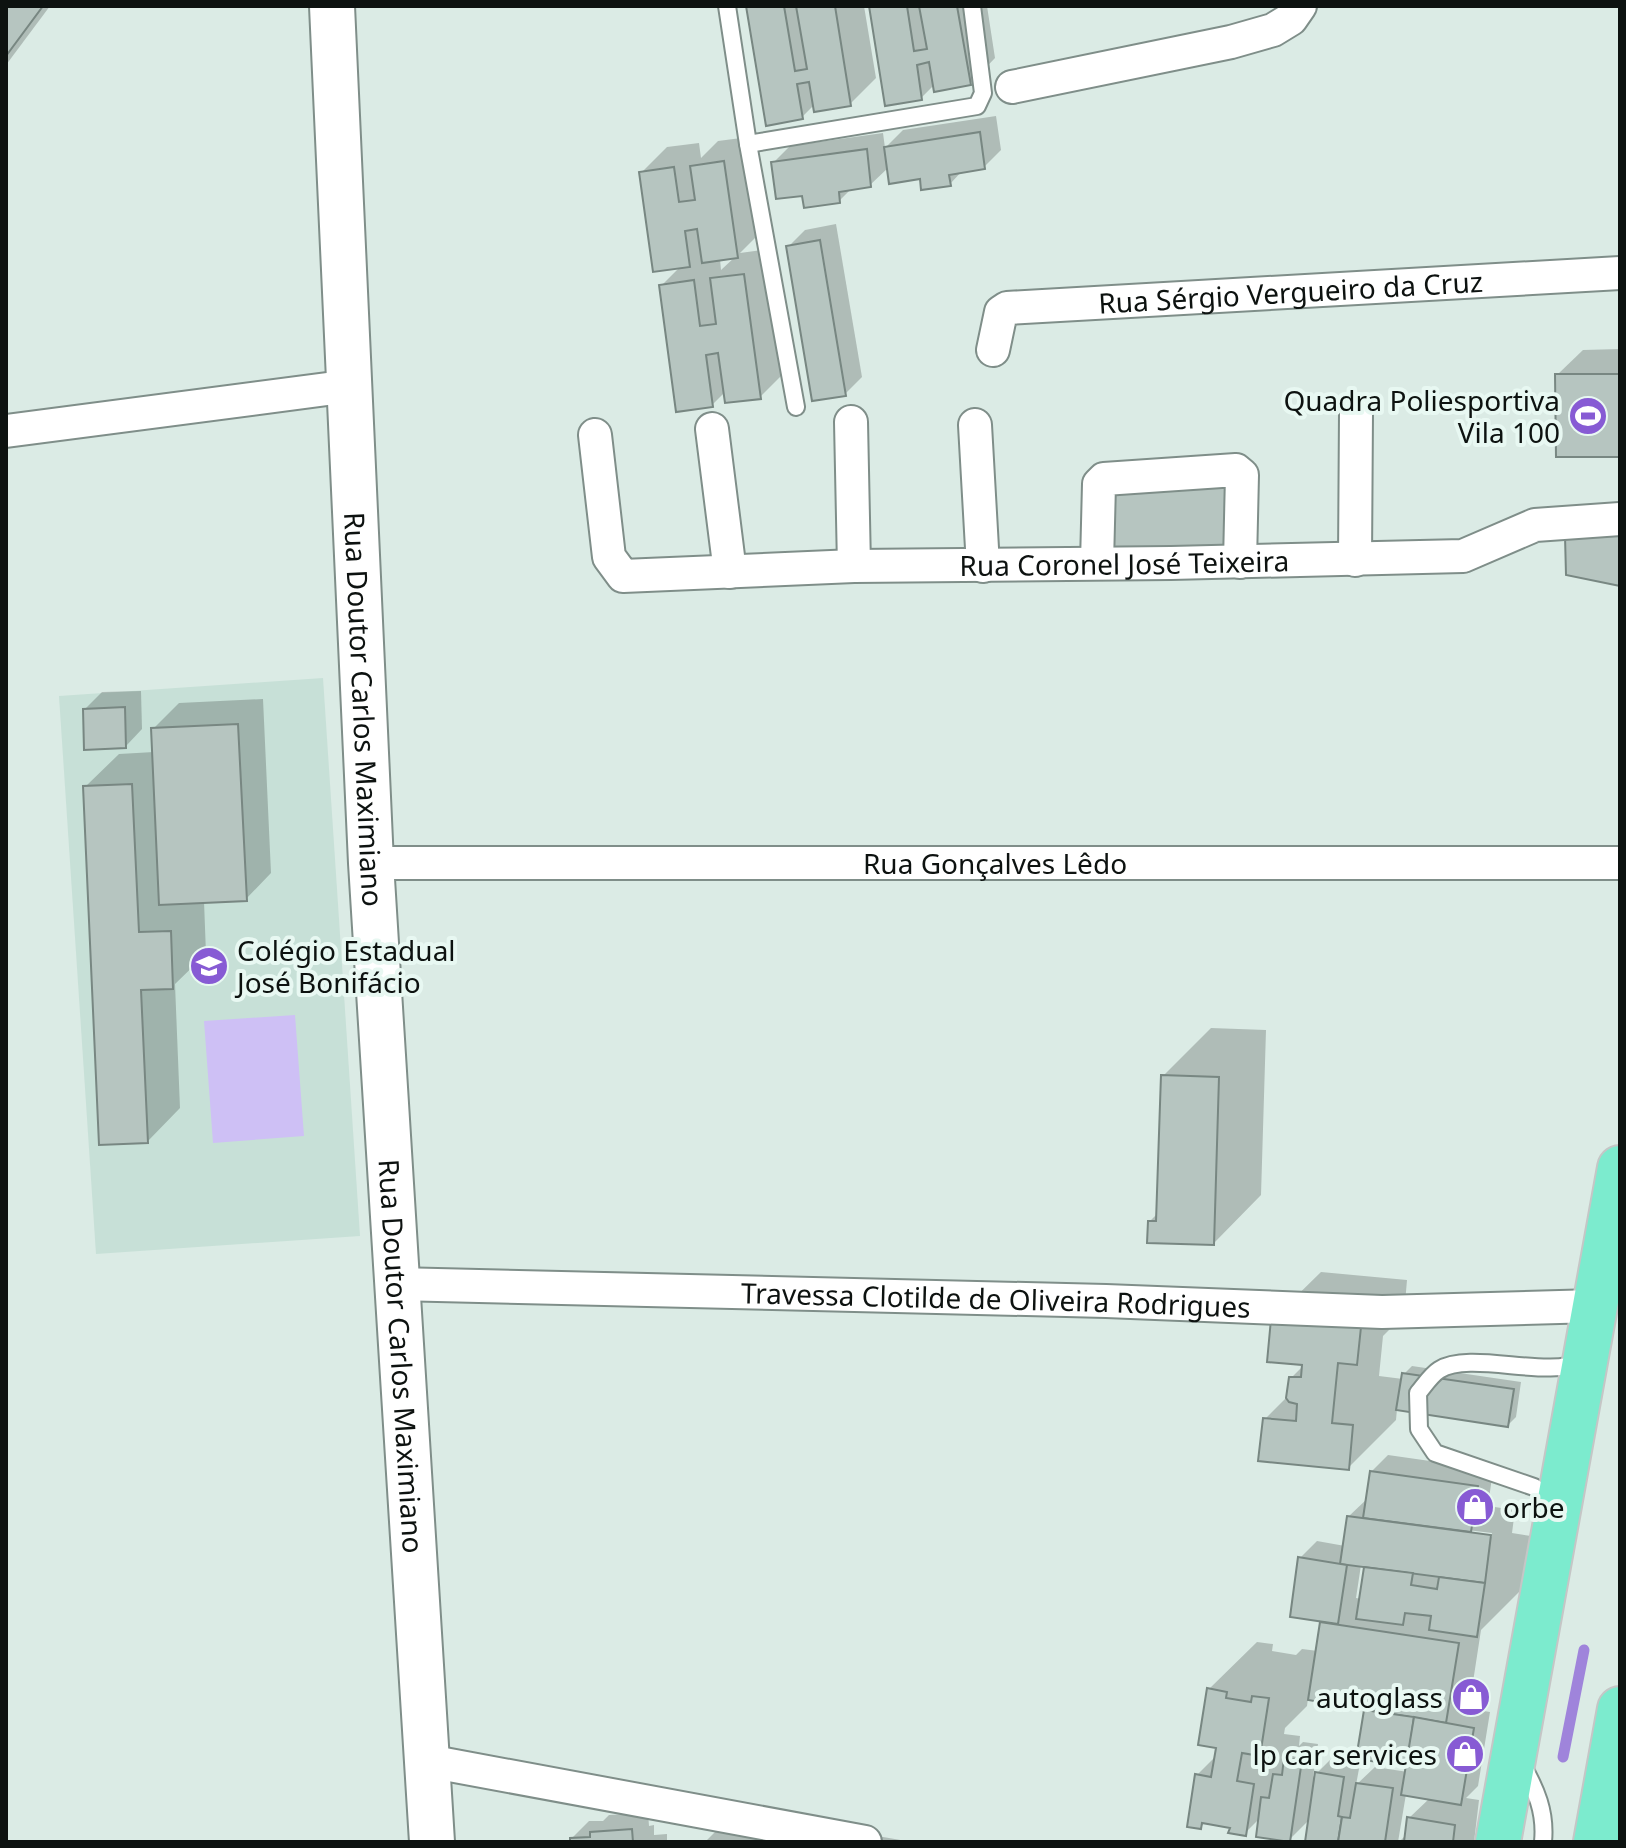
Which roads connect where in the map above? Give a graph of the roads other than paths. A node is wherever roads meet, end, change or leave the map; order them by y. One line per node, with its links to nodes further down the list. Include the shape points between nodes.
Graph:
1 (332, 6): 9 (main road, Rua Doutor Carlos Maximiano)
2 (727, 6): 6 (lane)
3 (972, 6): 6 (lane, via 983,93 977,106)
4 (1300, 6): 5 (street, via 1273,30 1231,42)
5 (1012, 87)
6 (748, 144): 10 (lane)
7 (1620, 273): 8 (street, Rua Sérgio Vergueiro da Cruz, via 1007,308 1001,312)
8 (993, 350)
9 (350, 386): 15 (street); 24 (main road, Rua Doutor Carlos Maximiano)
10 (796, 407)
11 (1356, 413): 18 (street)
12 (851, 422): 21 (street)
13 (975, 425): 22 (street)
14 (712, 429): 23 (street)
15 (6, 431)
16 (595, 435): 23 (street, Rua Coronel José Teixeira, via 609,557 623,576)
17 (1620, 519): 18 (street, Rua Coronel José Teixeira, via 1535,525 1463,556)
18 (1355, 560): 19 (street, Rua Coronel José Teixeira)
19 (1240, 562): 20 (street, Rua Coronel José Teixeira); 20 (street, via 1242,475 1236,470 1104,479 1099,484)
20 (1097, 563): 22 (street, Rua Coronel José Teixeira)
21 (854, 566): 22 (street, Rua Coronel José Teixeira); 23 (street, Rua Coronel José Teixeira)
22 (983, 566)
23 (730, 572)
24 (371, 863): 25 (street, Rua Gonçalves Lêdo); 27 (main road, Rua Doutor Carlos Maximiano)
25 (1620, 863)
26 (1620, 1168): 28 (highway)
27 (396, 1284): 28 (street, Travessa Clotilde de Oliveira Rodrigues, via 1382,1312); 33 (main road, Rua Doutor Carlos Maximiano)
28 (1595, 1306): 29 (highway)
29 (1586, 1358): 30 (highway); 30 (lane, via 1574,1365 1457,1363 1438,1370 1418,1393 1419,1429 1435,1453 1534,1487 1556,1503)
30 (1555, 1527): 32 (highway)
31 (1620, 1709): 34 (highway)
32 (1515, 1751): 37 (highway); 38 (lane, via 1538,1796)
33 (428, 1761): 35 (main road, Rua Doutor Carlos Maximiano); 36 (street)
34 (1614, 1774): 39 (highway)
35 (432, 1842)
36 (865, 1842)
37 (1498, 1842)
38 (1543, 1842)
39 (1596, 1842)

